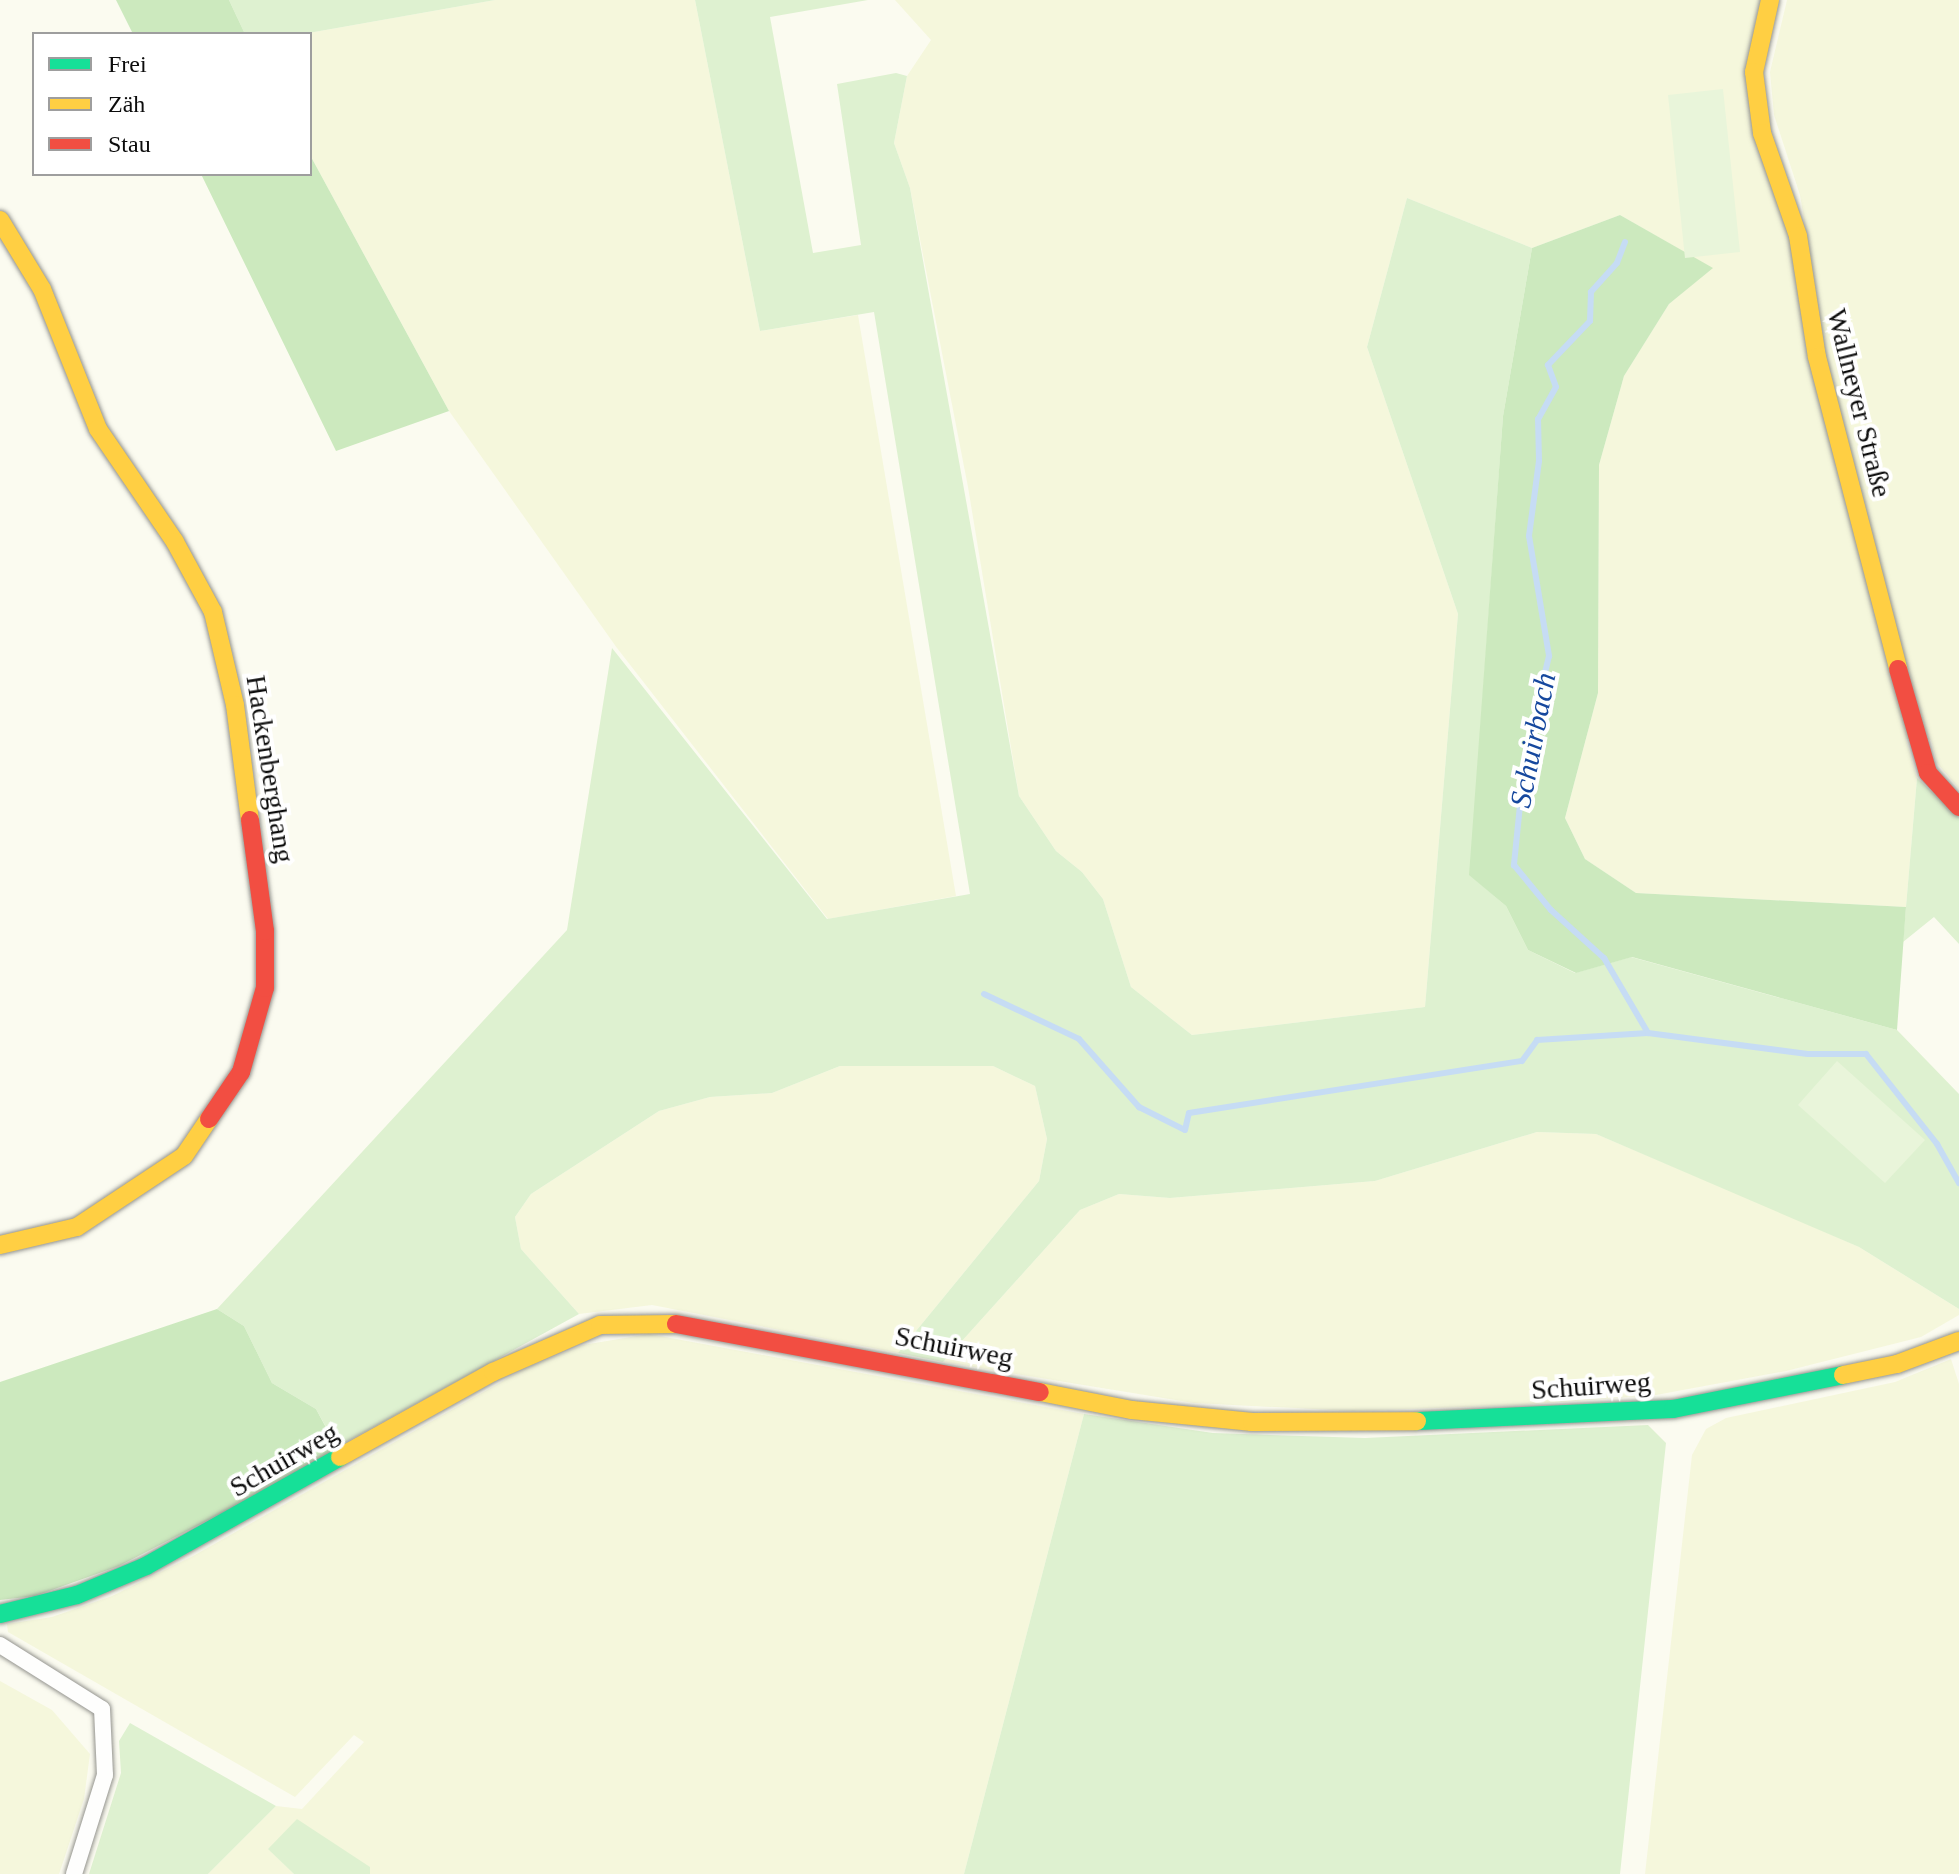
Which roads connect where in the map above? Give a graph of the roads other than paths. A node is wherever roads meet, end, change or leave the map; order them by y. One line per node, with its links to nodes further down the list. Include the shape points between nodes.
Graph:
1 (1770, 0): 3 (street, Wallneyer Straße, via 1754,72 1762,133 1798,236 1817,357 1921,756 1928,773)
2 (0, 220): 4 (street, Hackenberghang, via 42,289 98,429 175,542 213,612 235,705 265,931 265,974 241,1072 184,1156 77,1227)
3 (1959, 807)
4 (0, 1245)
5 (1959, 1341): 6 (street, Schuirweg, via 1897,1364 1673,1409 1511,1420 1311,1422 1132,1410 682,1324 600,1325 493,1372 146,1566 77,1595)
6 (0, 1614)
7 (0, 1645): 8 (street, via 102,1709 105,1775)
8 (74, 1874)

